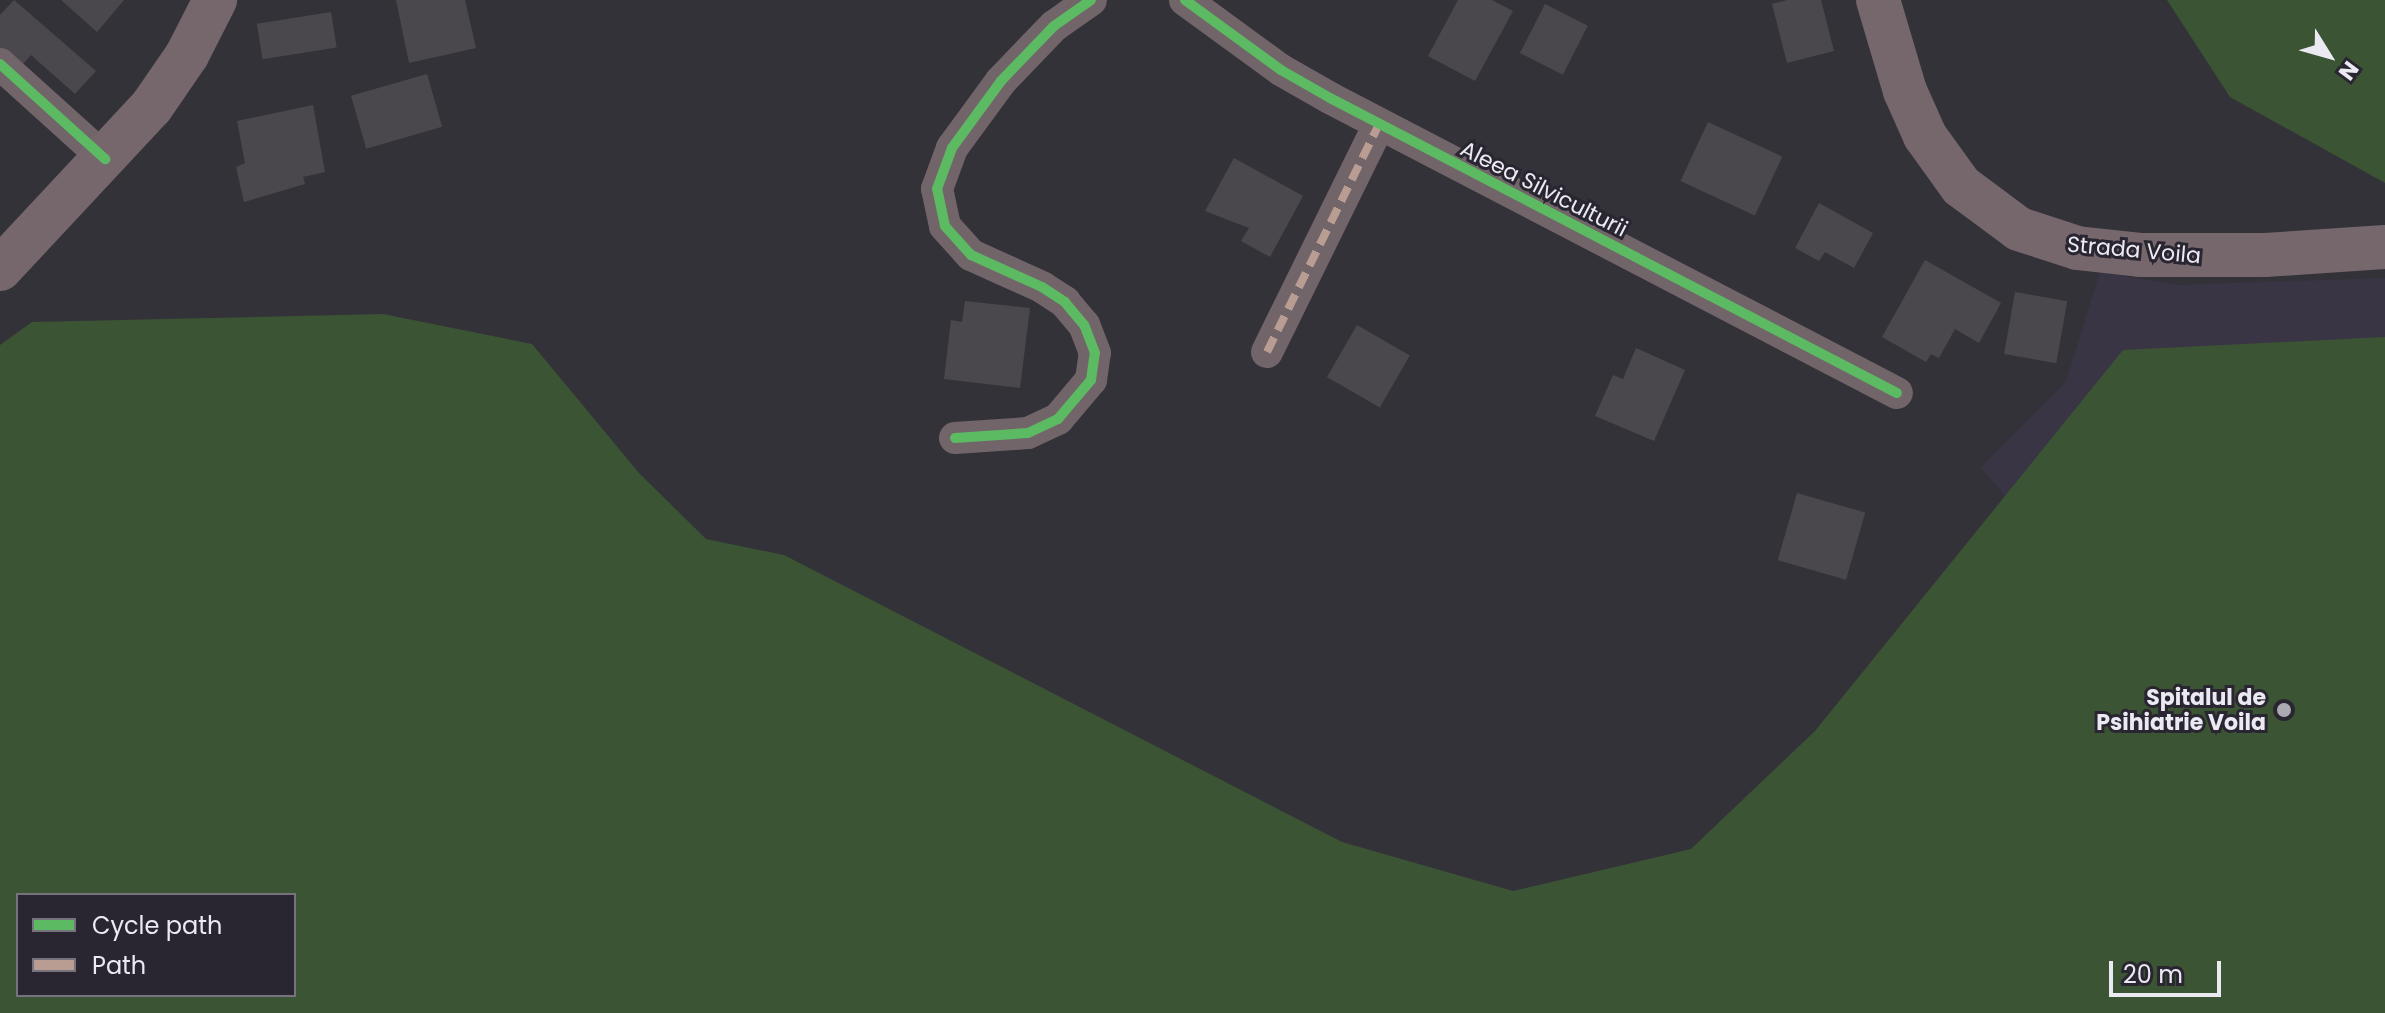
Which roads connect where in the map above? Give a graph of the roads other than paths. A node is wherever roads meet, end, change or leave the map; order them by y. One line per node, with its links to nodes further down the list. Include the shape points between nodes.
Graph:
1 (215, 0): 7 (main road, via 187,55 152,106)
2 (1091, 0): 12 (street, via 1054,26 1001,81 952,148 937,189 945,226 971,255 1042,287 1065,302 1084,325 1095,353 1091,380 1058,419 1028,433)
3 (1185, 0): 6 (street, Aleea Silviculturii, via 1281,70)
4 (1878, 0): 8 (main road, Strada Voila, via 1905,91 1925,136 1961,186 2019,229 2077,248 2140,255 2235,256)
5 (0, 64): 7 (street)
6 (1379, 124): 10 (street); 11 (street, Aleea Silviculturii)
7 (105, 159): 9 (main road)
8 (2385, 247)
9 (0, 269)
10 (1267, 352)
11 (1897, 393)
12 (955, 438)

